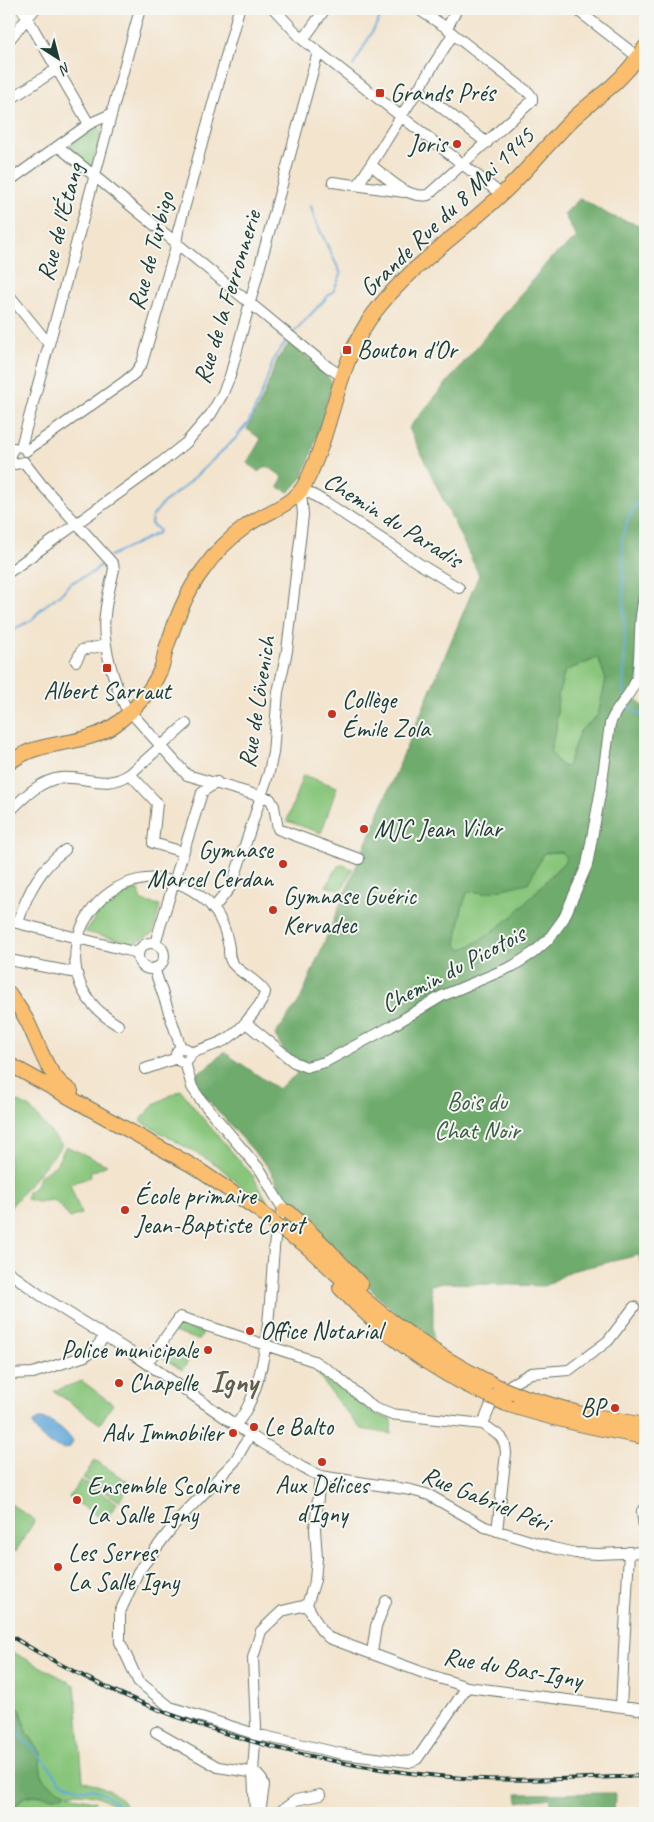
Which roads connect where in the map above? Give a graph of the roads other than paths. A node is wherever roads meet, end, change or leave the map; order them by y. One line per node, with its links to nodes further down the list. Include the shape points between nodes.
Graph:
1 (22, 9): 10 (street)
2 (35, 9): 10 (street)
3 (140, 9): 19 (street, Rue de l'Étang)
4 (239, 9): 32 (street, Rue de Turbigo)
5 (274, 9): 13 (street)
6 (325, 9): 13 (street)
7 (418, 9): 11 (street)
8 (457, 9): 11 (street)
9 (576, 9): 15 (street)
10 (27, 19): 12 (street); 16 (street)
11 (450, 31): 17 (street); 22 (street, via 532,97 532,101)
12 (9, 40)
13 (303, 40): 14 (street)
14 (318, 52): 20 (street); 34 (street, Rue de la Ferronnerie)
15 (642, 52): 31 (main road, Grande Rue du 8 Mai 1945, via 614,84 562,130)
16 (57, 69): 18 (street); 21 (street)
17 (418, 89): 20 (street); 22 (street)
18 (9, 100)
19 (110, 114): 21 (street); 26 (street, Rue de l'Étang)
20 (401, 117): 24 (street); 25 (street)
21 (89, 124): 23 (street)
22 (487, 143): 25 (street)
23 (59, 147): 26 (street); 27 (street)
24 (371, 164): 29 (street); 30 (street)
25 (463, 164): 30 (street, via 428,195); 31 (street)
26 (94, 176): 32 (street); 35 (street, Rue de l'Étang)
27 (9, 181)
28 (333, 182): 29 (street)
29 (358, 185): 30 (street)
30 (407, 192)
31 (500, 196): 36 (main road, Grande Rue du 8 Mai 1945, via 394,290 359,335)
32 (176, 243): 34 (street); 37 (street, Rue de Turbigo, via 142,363 135,373)
33 (9, 295): 35 (street)
34 (250, 303): 36 (street); 41 (street, Rue de la Ferronnerie, via 230,376 207,420 186,443)
35 (48, 343): 37 (street, Rue de l'Étang)
36 (342, 376): 40 (main road, Grande Rue du 8 Mai 1945, via 322,444)
37 (17, 447): 38 (street, via 10,454); 39 (street, via 27,456)
38 (10, 462): 39 (street)
39 (24, 462): 41 (street)
40 (302, 490): 43 (street, Chemin du Paradis, via 328,503); 47 (main road, via 231,537 216,553 192,585 165,650); 55 (street, Rue de Lövenich, via 303,515 288,651 278,692 273,752)
41 (77, 523): 42 (street, Rue de la Ferronnerie); 45 (street, via 108,557 114,569 104,617)
42 (9, 572)
43 (460, 588)
44 (645, 595): 70 (street, Chemin du Picotois, via 637,676 612,715 587,865 564,918 542,945 513,966 442,996 350,1049 311,1067 294,1062)
45 (106, 644): 46 (street, via 82,650); 47 (street, via 120,696)
46 (76, 661)
47 (128, 709): 49 (street); 50 (main road, via 74,741 33,750)
48 (186, 724): 49 (street)
49 (161, 746): 51 (street); 52 (street)
50 (9, 762)
51 (130, 774): 56 (street, via 111,782 68,778 52,780 37,788); 58 (street, via 157,803 153,843)
52 (187, 775): 53 (street); 54 (street)
53 (217, 782): 54 (street); 55 (street)
54 (202, 792): 58 (street)
55 (260, 796): 59 (street, via 270,798 278,829); 61 (street, Rue de Lövenich, via 232,885)
56 (9, 812)
57 (65, 850): 62 (street, via 35,882)
58 (183, 852): 60 (street)
59 (360, 859)
60 (174, 882): 61 (street, via 191,889); 63 (street, via 144,880 112,890 94,905); 64 (street)
61 (213, 909): 70 (street, via 225,931 229,958 265,992)
62 (13, 922): 63 (street)
63 (77, 937): 65 (street); 68 (street)
64 (155, 944): 65 (street, via 145,944); 67 (street, via 164,956)
65 (138, 953): 67 (street, via 141,964)
66 (9, 960): 68 (street)
67 (154, 968): 72 (street)
68 (77, 973): 71 (street, via 92,1004)
69 (9, 993): 75 (main road, via 27,1020 50,1072 74,1094)
70 (246, 1023): 72 (street, via 232,1038)
71 (118, 1025)
72 (183, 1055): 74 (street); 76 (street, via 192,1087 261,1171 269,1183)
73 (9, 1064): 75 (main road)
74 (145, 1069)
75 (78, 1102): 77 (main road, bridge, via 193,1166)
76 (278, 1210): 80 (main road, via 289,1212 326,1246); 82 (street)
77 (292, 1237): 80 (main road); 85 (main road, bridge, via 397,1342 450,1377 488,1395)
78 (9, 1272): 81 (street, Rue Gabriel Péri)
79 (634, 1307): 86 (street, via 608,1341 569,1370 531,1373 510,1385 492,1402)
80 (398, 1326): 85 (main road, bridge, via 449,1362 499,1387)
81 (104, 1337): 83 (street, Rue Gabriel Péri); 84 (street, via 96,1349 85,1356 32,1373)
82 (266, 1344): 83 (street, via 180,1317); 86 (street, via 322,1365 381,1411); 87 (street, via 253,1395)
83 (148, 1363): 87 (street, Rue Gabriel Péri)
84 (9, 1374)
85 (511, 1399): 88 (main road); 90 (main road, via 538,1415)
86 (483, 1424): 93 (street, via 501,1437 505,1445)
87 (236, 1425): 89 (street, Rue Gabriel Péri)
88 (645, 1425)
89 (250, 1435): 91 (street, Rue Gabriel Péri); 104 (street, via 234,1461 177,1521 138,1572 120,1612 120,1642 138,1681 170,1707)
90 (645, 1436)
91 (320, 1476): 93 (street, Rue Gabriel Péri, via 429,1495); 98 (street, via 315,1580)
92 (645, 1510): 94 (street, via 642,1511)
93 (497, 1531): 95 (street, Rue Gabriel Péri, via 575,1553)
94 (645, 1537)
95 (629, 1552): 96 (street, Rue Gabriel Péri); 101 (street)
96 (645, 1552)
97 (386, 1601): 99 (street, via 376,1626)
98 (307, 1605): 99 (street, Rue du Bas-Igny, via 324,1634 332,1640); 104 (street, via 282,1611 261,1632 253,1658)
99 (372, 1653): 100 (street, Rue du Bas-Igny)
100 (467, 1687): 101 (street, Rue du Bas-Igny); 104 (street, via 417,1759 409,1762 343,1754)
101 (621, 1708): 102 (street, Rue du Bas-Igny)
102 (645, 1710)
103 (156, 1732): 105 (street, via 218,1768)
104 (255, 1734): 105 (street)
105 (253, 1772): 107 (street); 108 (street, via 264,1785)
106 (320, 1795): 109 (street, via 296,1800)
107 (255, 1813)
108 (260, 1813)
109 (278, 1813)

